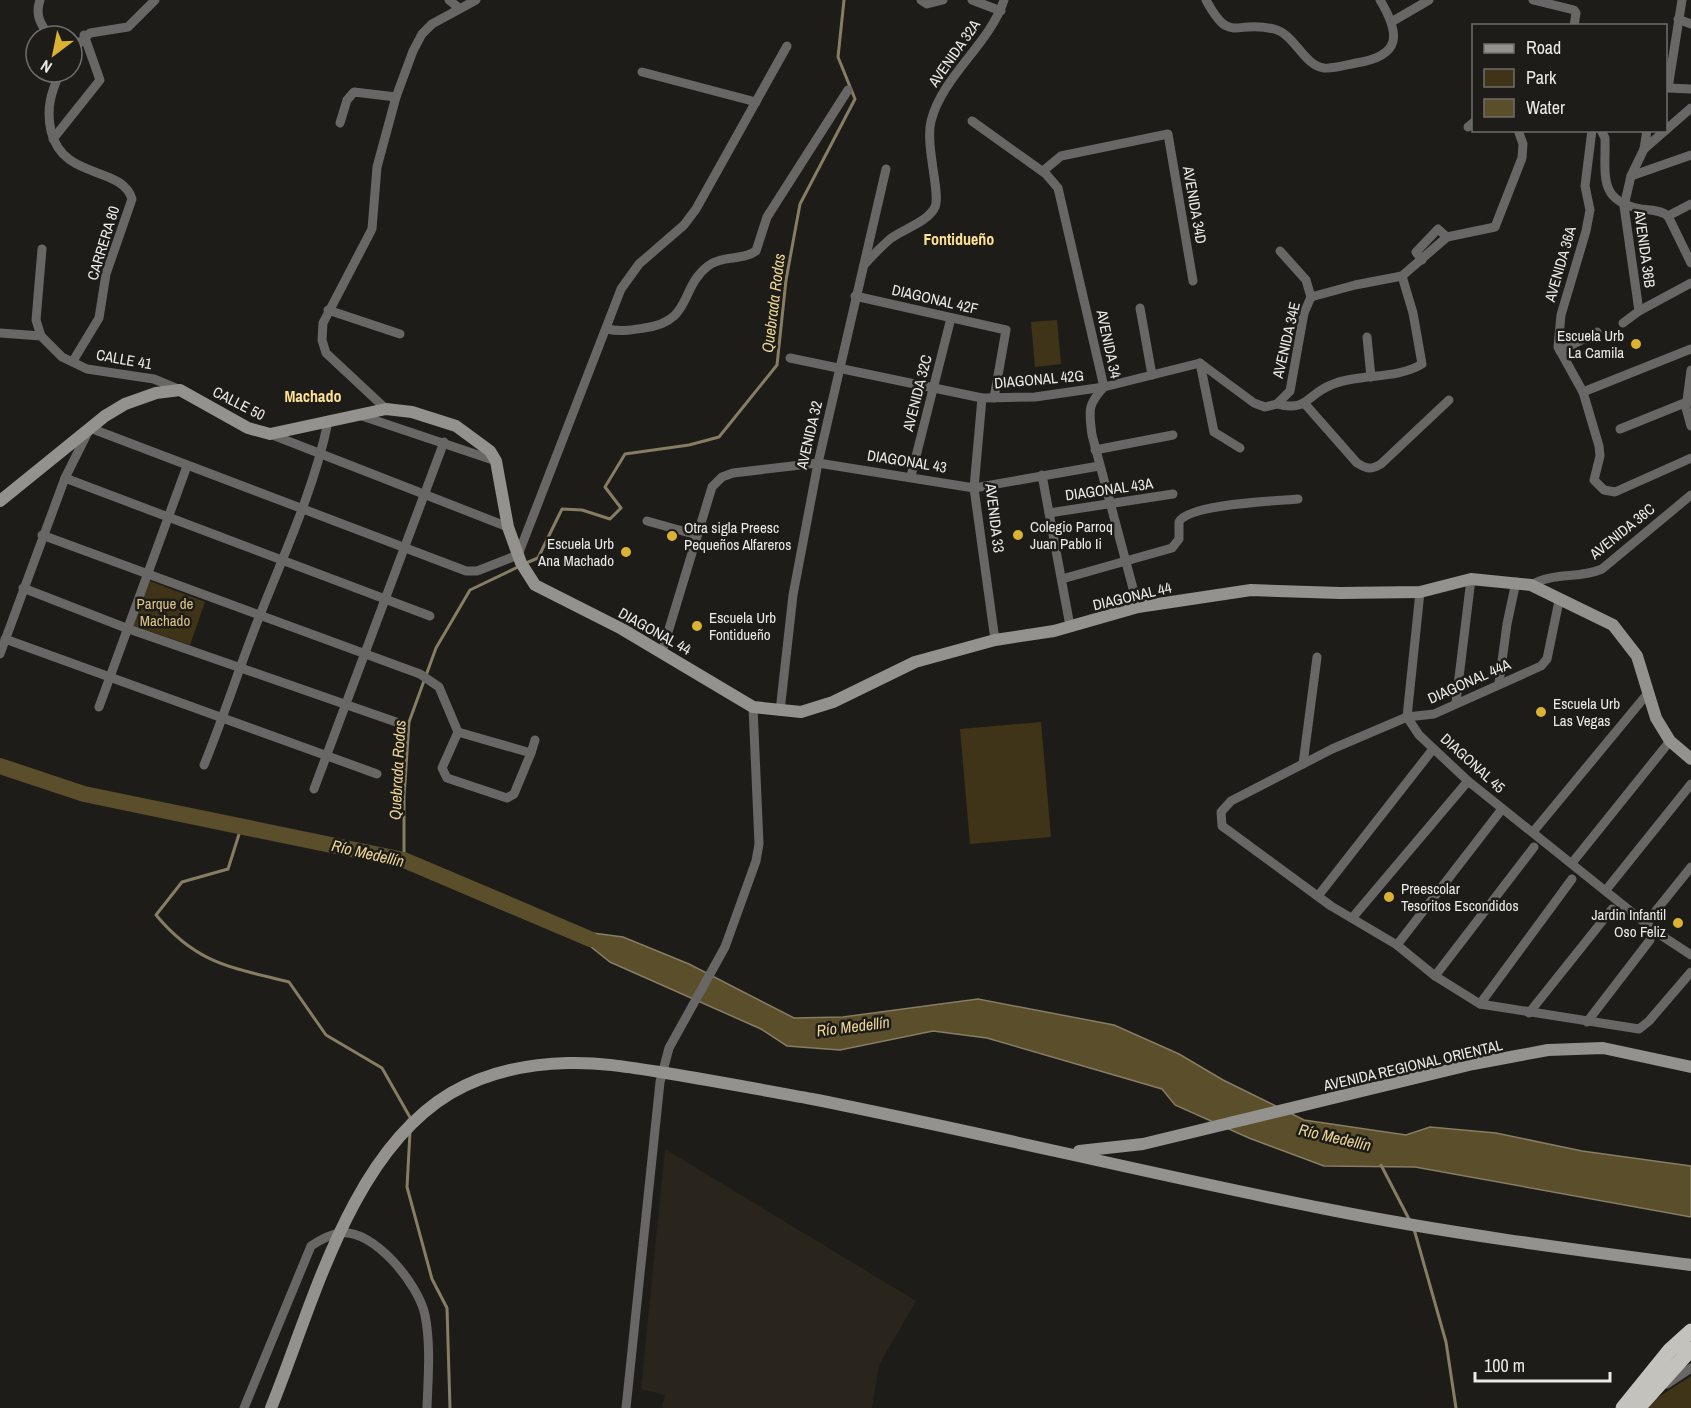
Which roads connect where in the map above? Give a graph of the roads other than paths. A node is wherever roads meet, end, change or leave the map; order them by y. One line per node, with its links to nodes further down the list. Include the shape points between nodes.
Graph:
1 (40, 0): 18 (street, via 38,16)
2 (154, 0): 21 (street, via 128,27)
3 (449, 0): 14 (street)
4 (476, 0): 14 (street)
5 (921, 0): 6 (street, via 927,4)
6 (943, 0)
7 (972, 0): 15 (street)
8 (1004, 0): 15 (street, AVENIDA 32A)
9 (1206, 0): 17 (street, via 1224,27 1275,29 1314,64 1324,68 1383,56 1396,37)
10 (1380, 0): 17 (street)
11 (1429, 0): 17 (street)
12 (1533, 0): 19 (street, via 1574,10)
13 (1682, 0): 16 (street)
14 (459, 8): 27 (street, via 422,34)
15 (1000, 11): 50 (street, AVENIDA 32A, via 986,38 936,106 931,122 930,163 937,198 934,208 892,238)
16 (1678, 19): 20 (street); 25 (street, via 1668,88)
17 (1393, 21)
18 (42, 24)
19 (1574, 24)
20 (1691, 24)
21 (84, 35): 38 (street, via 100,80)
22 (787, 46): 28 (street)
23 (642, 72): 28 (street)
24 (55, 84): 38 (street, via 49,100)
25 (1691, 89)
26 (848, 90): 61 (street, via 767,217 756,251 710,264 676,316 663,324 622,331)
27 (396, 97): 31 (street, via 354,92 347,100); 57 (street, via 377,167 372,229)
28 (756, 102): 61 (street, via 696,209 684,225 639,264 621,289)
29 (1691, 108): 32 (street, AVENIDA 36B)
30 (972, 121): 42 (street, AVENIDA 34)
31 (340, 123)
32 (1667, 129)
33 (1519, 132): 51 (street, via 1522,158 1495,227 1447,237)
34 (1592, 132): 68 (street, AVENIDA 36A, via 1585,186 1590,210 1561,315)
35 (1602, 132): 45 (street, via 1607,189)
36 (1647, 132): 39 (street)
37 (1663, 132): 39 (street, AVENIDA 36B)
38 (54, 139): 70 (street, CARRERA 80, via 59,152 72,162 120,183 132,199 106,274 99,318)
39 (1644, 149): 43 (street, AVENIDA 36B)
40 (1691, 155): 43 (street)
41 (886, 169): 50 (street, AVENIDA 32, via 876,222)
42 (1043, 171): 52 (street, AVENIDA 34D, via 1061,156 1168,134); 76 (street, AVENIDA 34, via 1058,188)
43 (1631, 176): 45 (street, AVENIDA 36B)
44 (1691, 204): 46 (street)
45 (1624, 206): 46 (street); 58 (street, AVENIDA 36B)
46 (1668, 216): 49 (street)
47 (42, 249): 65 (street, via 36,320)
48 (1280, 251): 55 (street, AVENIDA 34E, via 1306,280)
49 (1691, 263)
50 (861, 268): 54 (street, AVENIDA 32)
51 (1402, 276): 55 (street); 75 (street, via 1422,361 1419,366)
52 (1193, 281)
53 (1691, 283): 58 (street)
54 (855, 296): 59 (street, DIAGONAL 42F); 72 (street, AVENIDA 32)
55 (1311, 297): 84 (street, AVENIDA 34E, via 1304,313 1290,391)
56 (1140, 308): 74 (street)
57 (328, 310): 64 (street); 86 (street, via 322,340 326,353)
58 (1639, 310): 60 (street)
59 (951, 318): 78 (street, AVENIDA 32C); 81 (street, DIAGONAL 42F, via 1007,332)
60 (1623, 323)
61 (607, 329): 121 (street)
62 (1597, 332): 68 (street)
63 (0, 333): 65 (street)
64 (400, 334)
65 (41, 336): 70 (street, CALLE 41, via 62,357)
66 (1367, 338): 75 (street)
67 (1691, 349): 79 (street)
68 (1560, 351): 79 (street)
69 (790, 358): 72 (street, DIAGONAL 42G)
70 (73, 361): 77 (street, CALLE 41, via 93,370 154,380)
71 (1200, 363): 74 (street, DIAGONAL 42G); 84 (street, via 1254,403 1265,407); 95 (street, via 1214,432)
72 (840, 368): 78 (street, DIAGONAL 42G); 100 (street, AVENIDA 32)
73 (1691, 370): 83 (street)
74 (1152, 375): 76 (street, DIAGONAL 42G)
75 (1371, 377): 85 (street, via 1331,385)
76 (1104, 387): 81 (street, DIAGONAL 42G, via 1035,397); 96 (street, AVENIDA 34, via 1089,411)
77 (180, 390): 90 (main road, via 156,393 125,404); 92 (main road, CALLE 50, via 248,428)
78 (934, 390): 80 (street, DIAGONAL 42G); 104 (street, AVENIDA 32C)
79 (1583, 392): 98 (street, via 1599,446 1594,480 1604,490 1615,492)
80 (982, 398): 81 (street, DIAGONAL 42G); 106 (street, AVENIDA 33)
81 (994, 398)
82 (1449, 400): 85 (street, via 1381,464 1366,469)
83 (1687, 402): 89 (street); 91 (street)
84 (1277, 404): 85 (street)
85 (1305, 404)
86 (386, 410): 87 (main road, CALLE 50); 99 (main road, CALLE 50, via 412,412 456,426 490,451)
87 (362, 416): 88 (main road, CALLE 50); 94 (street)
88 (328, 422): 92 (main road, CALLE 50); 97 (street)
89 (1691, 426)
90 (90, 428): 101 (street); 105 (street); 111 (main road)
91 (1620, 429)
92 (270, 434): 97 (street)
93 (1173, 435): 96 (street)
94 (444, 442): 99 (street); 107 (street)
95 (1240, 448)
96 (1095, 450): 102 (street, AVENIDA 34)
97 (321, 455): 107 (street); 113 (street)
98 (1691, 458)
99 (495, 461): 117 (main road)
100 (818, 463): 104 (street, DIAGONAL 43); 119 (street, DIAGONAL 43, via 722,477 712,487); 152 (street, AVENIDA 32, via 793,596)
101 (187, 466): 113 (street); 115 (street)
102 (1099, 466): 103 (street, DIAGONAL 43); 112 (street, AVENIDA 34)
103 (1042, 475): 106 (street, DIAGONAL 43); 114 (street)
104 (911, 476): 106 (street, DIAGONAL 43)
105 (65, 478): 115 (street); 118 (street)
106 (974, 488): 139 (street, AVENIDA 33)
107 (424, 494): 117 (street); 120 (street)
108 (1173, 494): 112 (street, DIAGONAL 43A)
109 (1691, 495): 128 (street, AVENIDA 36C, via 1602,569 1543,578)
110 (1298, 499): 122 (street, via 1185,515 1179,522 1179,539 1172,548)
111 (0, 501)
112 (1111, 504): 114 (street, DIAGONAL 43A); 122 (street, AVENIDA 34)
113 (300, 510): 120 (street); 123 (street)
114 (1049, 513): 125 (street)
115 (168, 519): 123 (street); 124 (street)
116 (647, 521): 119 (street)
117 (508, 527): 121 (main road)
118 (42, 535): 124 (street); 129 (street)
119 (697, 536): 140 (street)
120 (404, 549): 121 (street, via 466,571); 131 (street)
121 (519, 559): 140 (main road, DIAGONAL 44, via 535,585)
122 (1128, 561): 125 (street); 133 (street, AVENIDA 34)
123 (283, 562): 131 (street); 135 (street)
124 (146, 573): 135 (street); 137 (street)
125 (1062, 579): 136 (street)
126 (1471, 579): 127 (main road, DIAGONAL 44); 130 (main road, DIAGONAL 44); 148 (street)
127 (1516, 582): 128 (main road, DIAGONAL 44); 146 (street)
128 (1531, 585): 132 (main road, DIAGONAL 44)
129 (23, 588): 137 (street); 138 (street)
130 (1420, 592): 133 (main road, DIAGONAL 44, via 1251,590); 153 (street)
131 (384, 599): 134 (street); 142 (street)
132 (1559, 600): 146 (street, DIAGONAL 44A, via 1547,659 1541,666); 147 (main road, DIAGONAL 44, via 1613,625 1637,656)
133 (1138, 607): 136 (main road, DIAGONAL 44)
134 (430, 616)
135 (259, 617): 142 (street); 144 (street)
136 (1071, 626): 139 (main road, DIAGONAL 44)
137 (126, 628): 144 (street); 145 (street)
138 (5, 639): 141 (street); 145 (street)
139 (995, 640): 152 (main road, DIAGONAL 44, via 915,662 833,702 801,712)
140 (662, 652): 151 (main road, DIAGONAL 44)
141 (0, 654)
142 (363, 654): 149 (street); 156 (street, via 420,674 439,687)
143 (1317, 657): 163 (street)
144 (242, 669): 149 (street); 154 (street)
145 (108, 677): 150 (street); 154 (street)
146 (1499, 683): 148 (street, DIAGONAL 44A)
147 (1648, 693): 158 (main road, DIAGONAL 44, via 1656,718); 170 (street)
148 (1456, 702): 153 (street, DIAGONAL 44A, via 1429,716)
149 (345, 705): 155 (street); 161 (street)
150 (99, 707)
151 (753, 707): 152 (main road, DIAGONAL 44); 197 (street, via 759,844 751,879 725,946 669,1048 660,1082)
152 (780, 711)
153 (1407, 717): 159 (street, DIAGONAL 45); 163 (street)
154 (223, 718): 161 (street); 164 (street)
155 (396, 722)
156 (458, 732): 160 (street); 160 (street, via 442,768 447,778 507,798 514,794)
157 (535, 740): 160 (street)
158 (1670, 741): 162 (main road, DIAGONAL 44); 172 (street)
159 (1433, 749): 166 (street, DIAGONAL 45); 176 (street)
160 (531, 753)
161 (326, 755): 165 (street); 168 (street)
162 (1691, 759)
163 (1303, 764): 176 (street, via 1231,801 1221,812 1222,826)
164 (204, 765)
165 (377, 774)
166 (1468, 781): 169 (street, DIAGONAL 45); 178 (street)
167 (1691, 784): 175 (street)
168 (314, 789)
169 (1502, 809): 170 (street, DIAGONAL 45); 181 (street)
170 (1533, 832): 172 (street, DIAGONAL 45)
171 (1534, 847): 184 (street)
172 (1572, 863): 175 (street, DIAGONAL 45)
173 (1691, 867): 179 (street)
174 (1572, 879): 185 (street)
175 (1606, 890): 179 (street, DIAGONAL 45)
176 (1318, 896): 178 (street)
177 (1612, 909): 186 (street)
178 (1353, 917): 181 (street)
179 (1646, 923): 182 (street, DIAGONAL 45)
180 (1650, 940): 187 (street)
181 (1398, 945): 184 (street)
182 (1690, 951)
183 (1691, 972): 187 (street, via 1639,1029)
184 (1435, 976): 185 (street)
185 (1480, 1004): 186 (street)
186 (1529, 1013): 187 (street)
187 (1587, 1022)
188 (1691, 1067): 189 (main road, AVENIDA REGIONAL ORIENTAL, via 1604,1048 1548,1050 1473,1064 1143,1144)
189 (1062, 1151): 190 (main road, via 1395,1222); 195 (main road, via 920,1120 614,1065 572,1063 510,1069 451,1093 420,1114 370,1175 326,1265)
190 (1691, 1265)
191 (1691, 1331): 198 (highway, via 1670,1350)
192 (1691, 1349): 199 (highway)
193 (1691, 1368): 199 (street)
194 (244, 1408): 196 (street, via 311,1246 340,1233 365,1237 415,1290 425,1314 429,1356)
195 (271, 1408)
196 (426, 1408)
197 (626, 1408)
198 (1623, 1408)
199 (1639, 1408)

